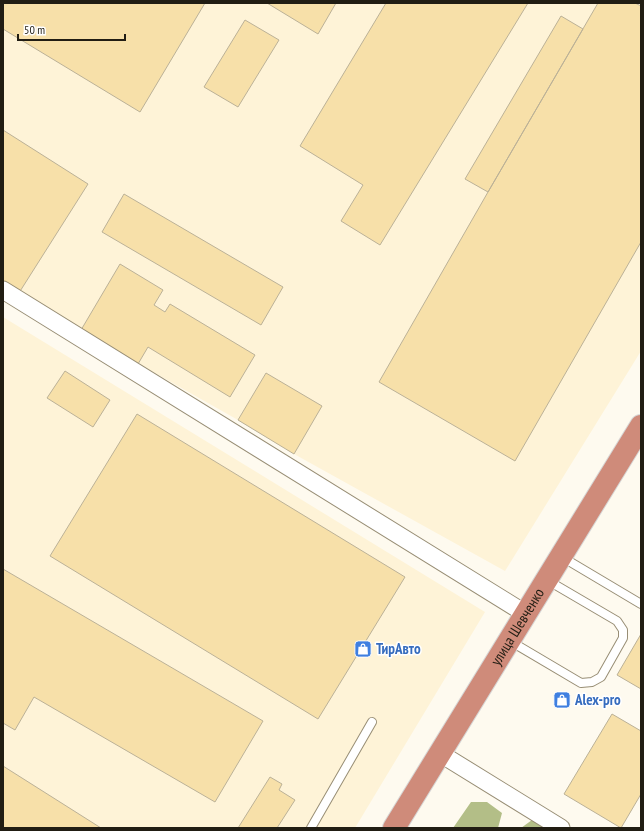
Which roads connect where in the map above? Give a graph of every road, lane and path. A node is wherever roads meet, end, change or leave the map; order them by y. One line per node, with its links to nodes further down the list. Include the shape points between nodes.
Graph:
1 (3, 290): 6 (street)
2 (641, 426): 3 (highway, улица Шевченко)
3 (561, 557): 4 (highway, улица Шевченко); 5 (lane)
4 (547, 580): 6 (highway, улица Шевченко); 7 (lane, via 617,621 623,630 624,638 601,677 592,682 581,683)
5 (641, 604)
6 (526, 614): 7 (highway, улица Шевченко)
7 (510, 641): 9 (highway, улица Шевченко)
8 (372, 722): 10 (lane)
9 (440, 754): 11 (highway, улица Шевченко); 12 (street)
10 (311, 828)
11 (394, 828)
12 (561, 828)

